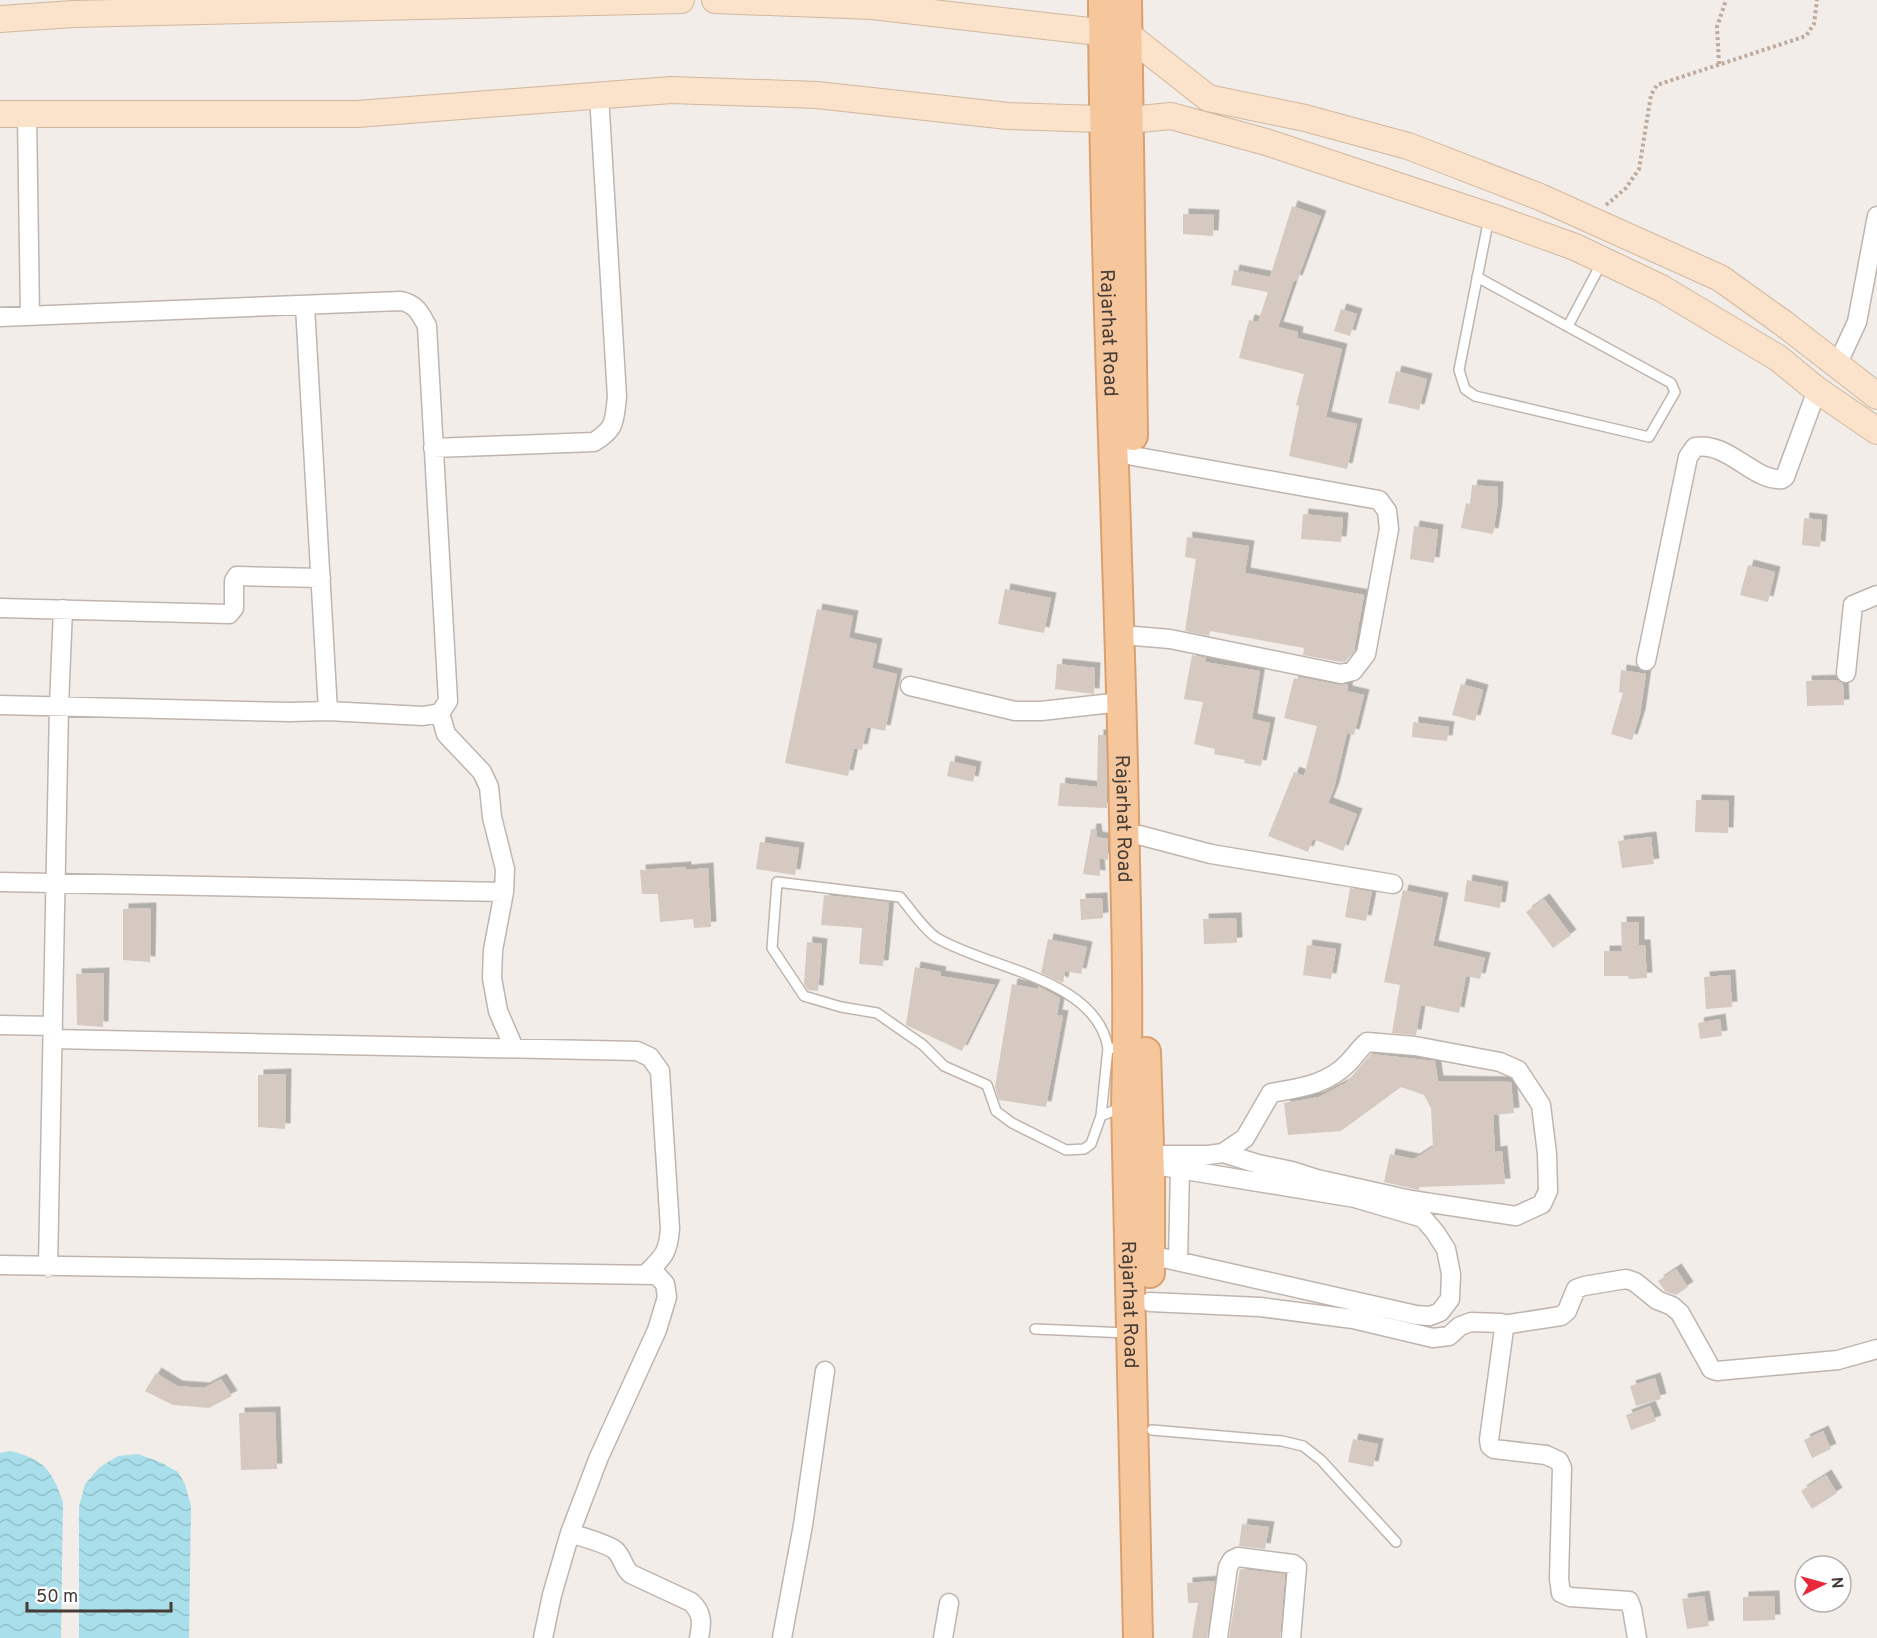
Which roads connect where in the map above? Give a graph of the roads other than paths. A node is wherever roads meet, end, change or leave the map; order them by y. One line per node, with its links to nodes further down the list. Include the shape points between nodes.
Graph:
1 (681, 0): 5 (main road)
2 (715, 0): 7 (main road, via 872,6)
3 (1103, 0): 7 (main road, Rajarhat Road)
4 (1127, 0): 7 (main road, Rajarhat Road)
5 (588, 1): 6 (main road, via 73,10)
6 (0, 19)
7 (1116, 33): 11 (main road, Rajarhat Road); 20 (main road, via 1208,98 1408,146 1540,197 1720,278)
8 (599, 95): 10 (main road, via 357,114); 11 (main road, via 671,90 817,95 1008,116); 24 (street, via 617,398 610,433 594,442)
9 (0, 114): 10 (main road)
10 (27, 115): 17 (street)
11 (1116, 119): 12 (main road, via 1172,116 1266,142); 25 (main road, Rajarhat Road); 34 (main road, Rajarhat Road)
12 (1489, 216): 14 (main road); 15 (lane)
13 (1877, 216): 20 (street, via 1857,322)
14 (1603, 260): 19 (lane); 21 (main road, via 1661,288 1778,358)
15 (1477, 277): 19 (lane); 19 (lane, via 1460,370 1465,390 1475,396 1649,437 1674,392 1671,383)
16 (305, 306): 17 (street); 24 (street, via 401,301 418,309 427,326); 26 (street)
17 (30, 316): 18 (street)
18 (0, 317)
19 (1568, 326)
20 (1837, 365): 22 (main road)
21 (1817, 390): 23 (main road); 31 (street, via 1782,480 1770,478 1706,445 1695,447 1688,457)
22 (1877, 396)
23 (1872, 418)
24 (433, 448): 38 (street, via 448,701)
25 (1133, 456): 30 (main road, Rajarhat Road); 30 (street, via 1379,501 1387,511 1389,529 1366,654 1353,671 1341,674 1170,639)
26 (321, 578): 29 (street, via 237,576 234,608 229,614); 37 (street)
27 (1877, 595): 32 (street, via 1853,605)
28 (0, 608): 29 (street)
29 (63, 609): 36 (street)
30 (1136, 636): 39 (main road, Rajarhat Road)
31 (1646, 661)
32 (1846, 673)
33 (910, 687): 34 (street, via 1015,711)
34 (1122, 702): 47 (main road, Rajarhat Road)
35 (0, 705): 36 (street)
36 (59, 706): 37 (street); 41 (street)
37 (328, 711): 38 (street, via 423,716)
38 (440, 713): 43 (street, via 446,734 482,772 489,788 505,869)
39 (1138, 835): 42 (street, via 1211,854); 50 (main road, Rajarhat Road)
40 (0, 882): 41 (street)
41 (56, 883): 43 (street); 45 (street)
42 (1393, 884)
43 (504, 892): 46 (street, via 492,978 498,1011)
44 (0, 1025): 45 (street)
45 (53, 1032): 46 (street); 55 (street)
46 (514, 1048): 56 (street, via 637,1051 650,1057 660,1071 670,1228 668,1247)
47 (1118, 1049): 48 (main road, Rajarhat Road); 48 (lane, via 1082,1003 1017,970 934,936 900,897 777,882 772,948 804,996 877,1013 923,1045 944,1066 987,1085 996,1111 1012,1123 1066,1150 1084,1149 1091,1144)
48 (1114, 1110): 50 (main road, Rajarhat Road)
49 (1223, 1154): 49 (street, via 1245,1138 1271,1094 1316,1085 1340,1070 1367,1042 1415,1046 1500,1062 1518,1070 1541,1105 1548,1191 1542,1204 1516,1216 1411,1200); 50 (street)
50 (1142, 1158): 51 (street); 52 (main road, Rajarhat Road); 60 (main road, Rajarhat Road)
51 (1180, 1169): 53 (street); 53 (street, via 1355,1198 1423,1218 1446,1249 1450,1299 1440,1312 1416,1315)
52 (1150, 1255): 53 (street); 57 (main road, Rajarhat Road)
53 (1178, 1261)
54 (0, 1265): 55 (street)
55 (48, 1267): 56 (street)
56 (645, 1275): 64 (street, via 657,1275 665,1284 664,1308)
57 (1150, 1302): 58 (street, via 1260,1307 1353,1319 1433,1338 1449,1336 1471,1322); 63 (main road, Rajarhat Road)
58 (1503, 1325): 61 (street, via 1553,1319 1567,1311 1576,1289 1626,1279 1680,1312 1711,1369 1716,1371 1838,1360); 75 (street, via 1491,1446 1546,1455 1559,1461 1561,1593 1629,1601)
59 (1035, 1329): 60 (lane)
60 (1132, 1334): 71 (main road, Rajarhat Road)
61 (1877, 1349)
62 (825, 1371): 69 (street)
63 (1152, 1430): 65 (lane, via 1303,1446 1321,1460); 72 (main road, Rajarhat Road)
64 (570, 1533): 67 (street); 68 (street, via 614,1549 631,1574 691,1602 701,1617)
65 (1396, 1542)
66 (949, 1603): 70 (street)
67 (543, 1638)
68 (699, 1638)
69 (782, 1638)
70 (943, 1638)
71 (1138, 1638)
72 (1156, 1638)
73 (1218, 1638): 74 (street, via 1228,1567 1238,1557 1297,1567)
74 (1291, 1638)
75 (1637, 1638)

